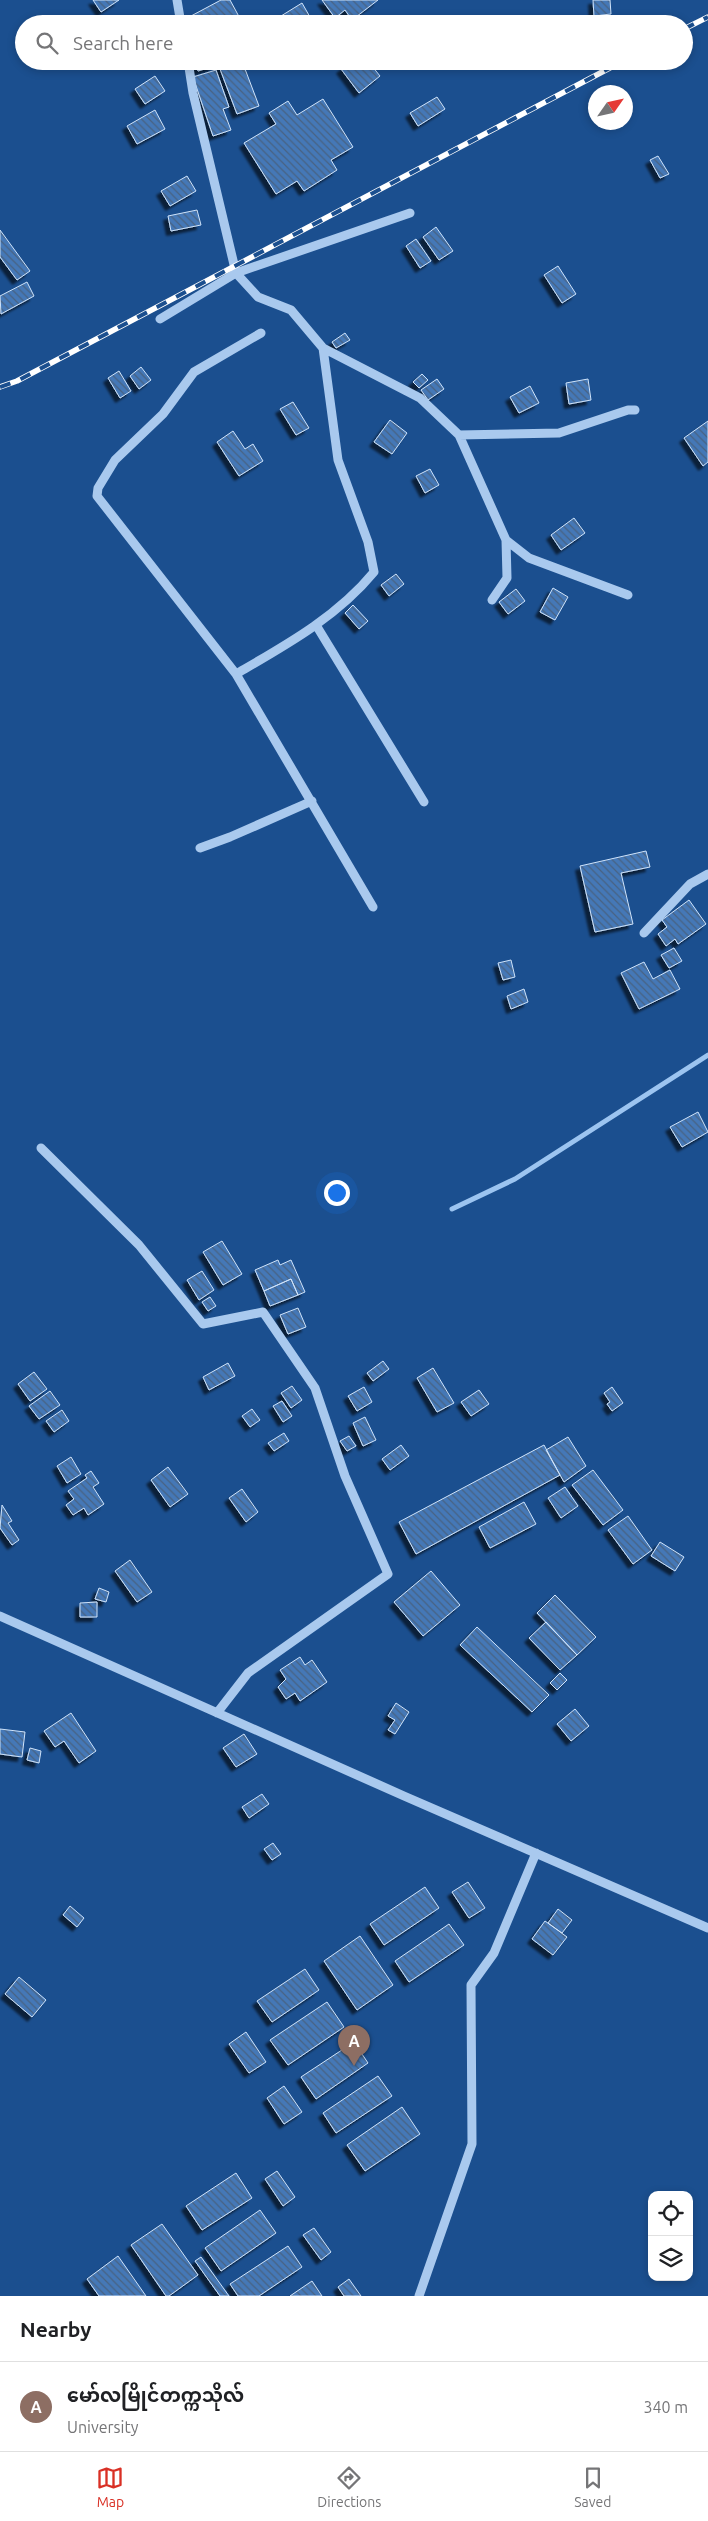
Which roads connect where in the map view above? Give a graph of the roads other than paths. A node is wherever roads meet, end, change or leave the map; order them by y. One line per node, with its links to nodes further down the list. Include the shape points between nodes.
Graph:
1 (178, 0): 2 (street)
2 (180, 15)
3 (189, 70): 5 (street)
4 (410, 213): 5 (street)
5 (236, 273): 6 (street); 8 (street, via 258,297 291,310)
6 (160, 319)
7 (261, 333): 15 (street, via 194,372 163,414 115,460 98,488 97,496)
8 (323, 348): 10 (street, via 420,398); 14 (street, via 338,460 368,542 374,572 356,594)
9 (635, 410): 10 (street, via 559,433)
10 (459, 435): 11 (street)
11 (506, 540): 12 (street, via 529,558); 13 (street, via 508,578)
12 (628, 594)
13 (492, 600)
14 (316, 625): 15 (street, via 298,639); 17 (street)
15 (236, 674): 16 (street)
16 (312, 801): 18 (street); 20 (street)
17 (424, 802)
18 (200, 848)
19 (708, 874): 21 (street, via 690,884)
20 (373, 906)
21 (644, 933)
22 (41, 1148): 24 (street, via 139,1245 203,1324 263,1312 315,1388 345,1476 388,1574 248,1674)
23 (0, 1616): 24 (street)
24 (217, 1713): 25 (street)
25 (536, 1853): 26 (street); 27 (street, via 494,1953 471,1985 472,2144)
26 (708, 1928)
27 (419, 2296)

